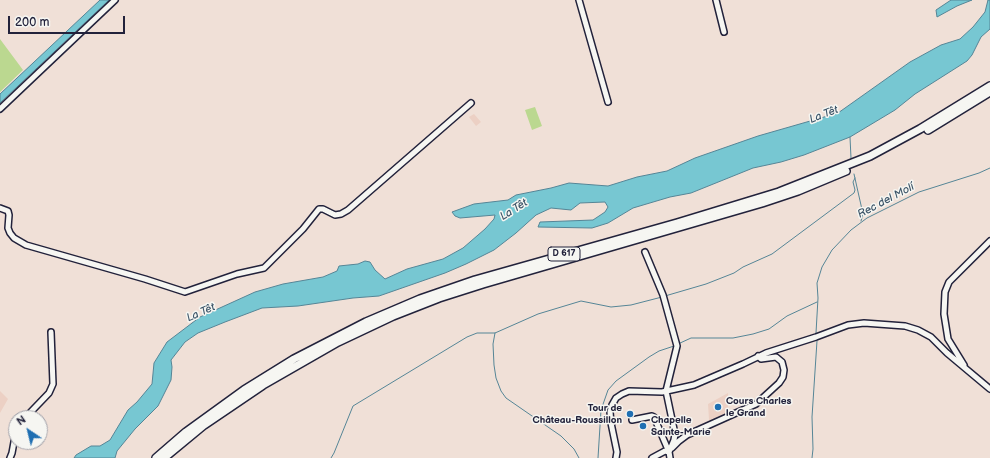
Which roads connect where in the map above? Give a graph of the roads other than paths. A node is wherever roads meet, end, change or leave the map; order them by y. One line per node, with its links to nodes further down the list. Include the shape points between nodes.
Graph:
1 (115, 0): 9 (street)
2 (579, 0): 7 (street)
3 (716, 0): 4 (street)
4 (724, 32)
5 (990, 86): 21 (highway, D 617, via 870,156 779,192 475,280 373,319 294,359 244,390 186,432)
6 (990, 92): 22 (highway, D 617, via 898,146 798,191 741,210 477,286 386,319 338,342 263,385 209,422)
7 (608, 102)
8 (471, 103): 10 (street, via 348,210 335,215 319,209 303,230 264,268 237,274 185,292 26,246 14,238 8,228 8,211)
9 (0, 109)
10 (0, 208)
11 (990, 241): 15 (street, via 949,282 945,292 944,314 948,339)
12 (645, 252): 17 (street, via 664,298 677,344)
13 (51, 332): 18 (street, via 53,384 49,393)
14 (758, 356): 15 (street, via 848,325 864,322 905,326 918,330 931,337); 17 (street, via 694,385); 20 (street, via 761,359 776,357 782,362 783,377 779,383 756,404 679,441)
15 (970, 373): 16 (street)
16 (990, 389)
17 (666, 391): 20 (street, via 676,434); 23 (street, via 629,390 616,398 610,412)
18 (33, 410)
19 (632, 420): 20 (street, via 652,416)
20 (669, 455): 24 (street, via 665,451)
21 (156, 458)
22 (164, 458)
23 (616, 458)
24 (652, 458)

